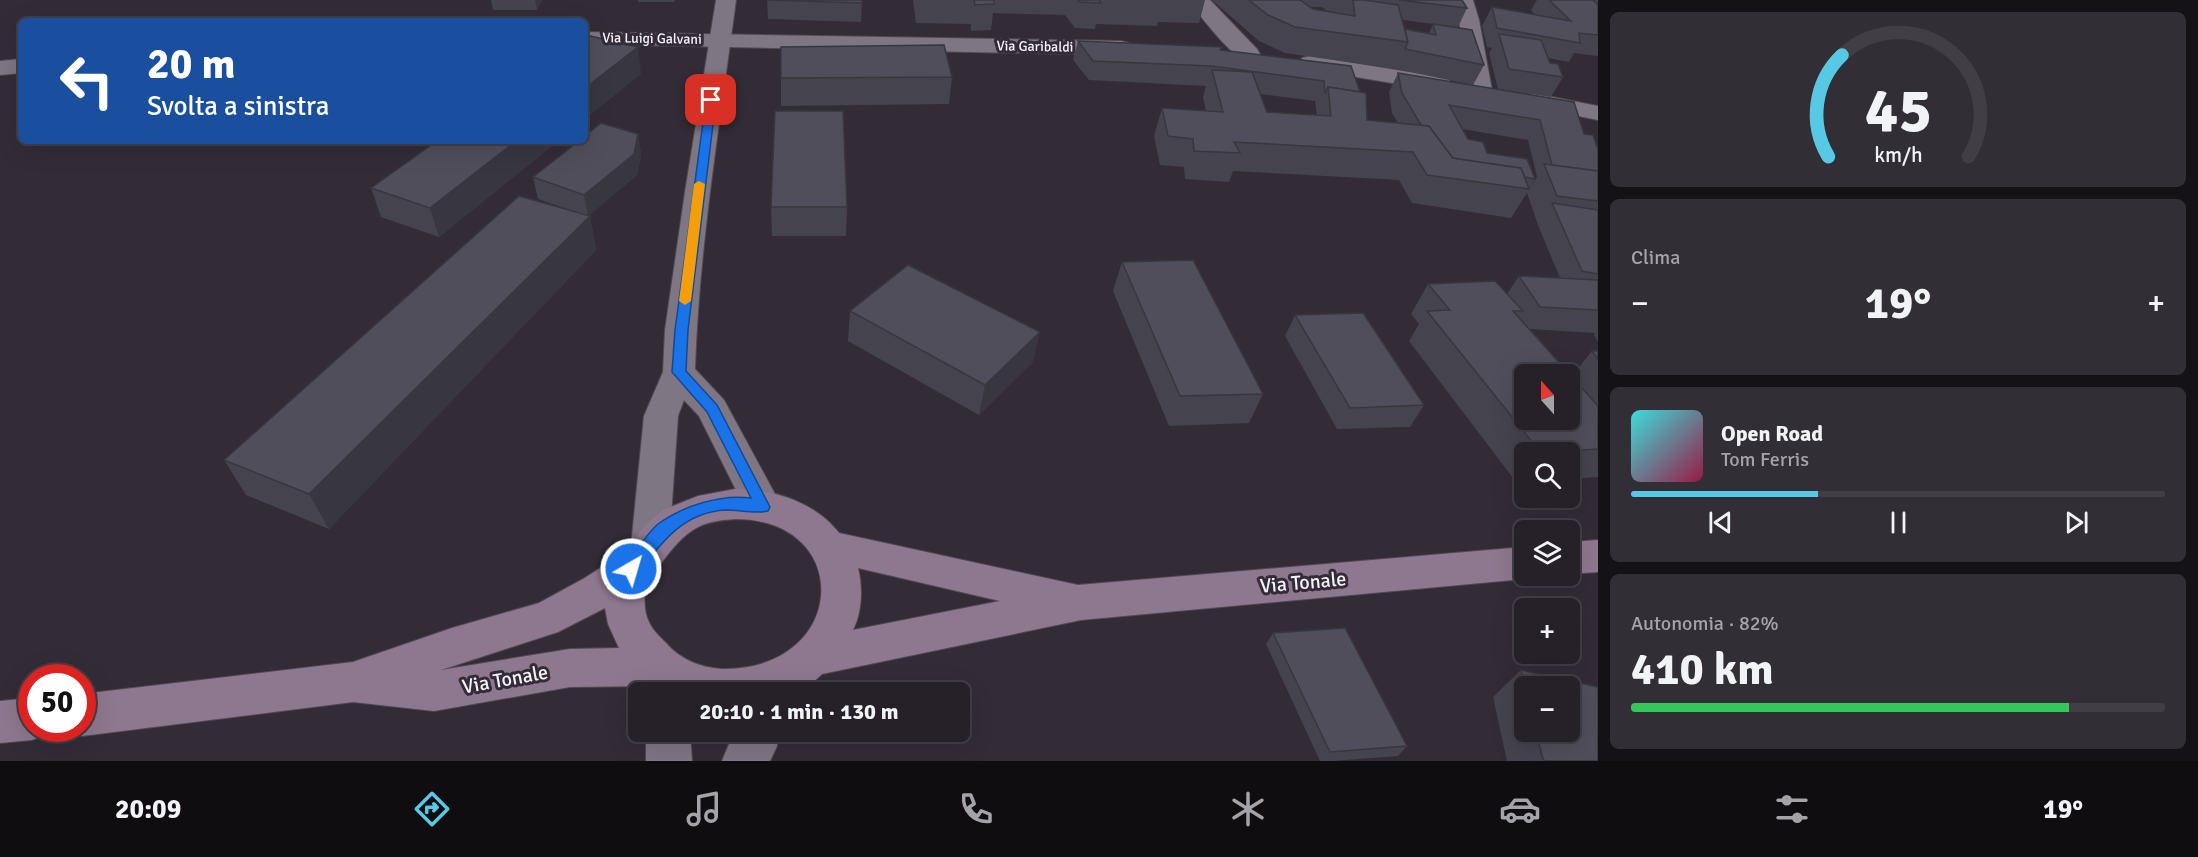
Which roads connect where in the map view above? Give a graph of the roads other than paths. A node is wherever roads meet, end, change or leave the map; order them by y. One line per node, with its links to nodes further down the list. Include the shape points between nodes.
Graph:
1 (726, 0): 5 (street)
2 (1199, 0): 8 (street)
3 (1466, 10): 11 (street)
4 (588, 38): 5 (street, Via Luigi Galvani)
5 (719, 39): 6 (street, Via Garibaldi); 13 (street, via 681,330)
6 (1140, 49)
7 (1219, 52): 8 (street)
8 (1249, 54): 11 (street)
9 (18, 66): 10 (street)
10 (0, 68)
11 (1498, 94): 12 (street)
12 (1598, 113)
13 (679, 372): 14 (street, via 712,409); 17 (street, via 661,416)
14 (763, 507): 15 (main road, Via Tonale, via 806,524); 17 (main road, Via Tonale, via 721,504 687,515 662,530)
15 (829, 547): 20 (main road, Via Tonale); 21 (main road, Via Tonale, via 838,566 843,597 835,627)
16 (1598, 556): 18 (main road)
17 (640, 557): 22 (main road, Via Tonale, via 625,601 627,621 642,652); 23 (main road, Via Tonale, via 561,612)
18 (1580, 557)
19 (1514, 563): 20 (main road, Via Tonale)
20 (1081, 602): 21 (main road, Via Tonale)
21 (814, 657): 25 (main road, Via Tonale)
22 (663, 677): 23 (main road, Via Tonale, via 570,668 434,691); 24 (main road, Via Tonale)
23 (353, 682): 26 (main road, Via Tonale)
24 (682, 682)
25 (777, 682)
26 (96, 713)
27 (18, 720): 28 (main road)
28 (0, 722)
29 (668, 742): 31 (street)
30 (755, 742): 32 (street)
31 (669, 761)
32 (745, 761)

